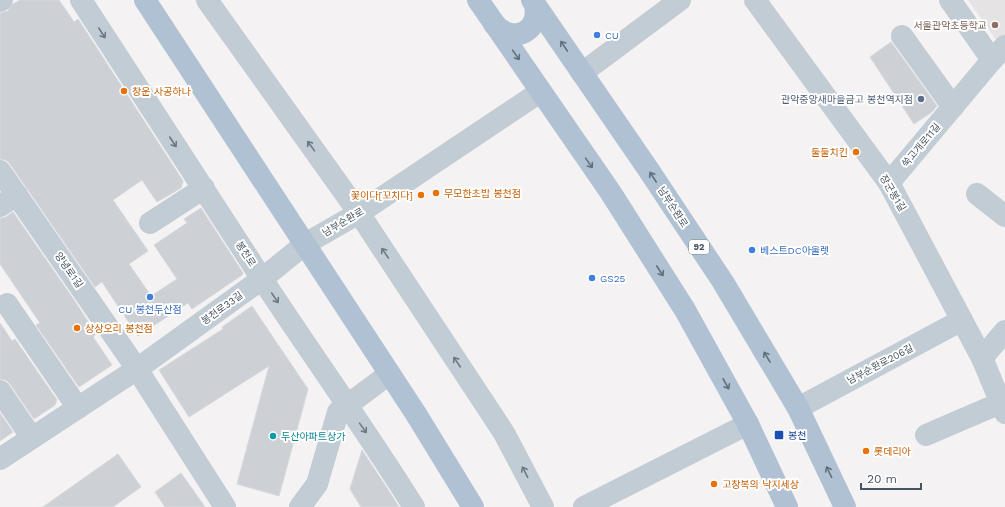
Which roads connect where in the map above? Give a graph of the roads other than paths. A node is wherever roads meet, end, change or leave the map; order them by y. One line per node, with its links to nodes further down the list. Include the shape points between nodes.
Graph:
1 (81, 0): 17 (street, 봉천로, one-way to 17)
2 (145, 0): 23 (main road)
3 (207, 0): 20 (street, one-way to 3)
4 (478, 0): 9 (main road)
5 (680, 0): 12 (street)
6 (755, 0): 16 (street, 장군봉1길)
7 (950, 0): 11 (street)
8 (533, 1): 9 (main road, via 536,17 528,30 514,35 499,30); 12 (main road, 남부순환로 / 92, one-way to 8)
9 (494, 24): 13 (main road, one-way to 13)
10 (902, 36): 14 (street)
11 (998, 53): 14 (street, 쑥고개로11길)
12 (582, 73): 35 (main road, 남부순환로 / 92, one-way to 12, via 718,276)
13 (540, 92): 20 (street, 남부순환로); 36 (main road, one-way to 36, via 610,193 685,310)
14 (953, 107): 16 (street, 쑥고개로11길)
15 (0, 171): 19 (street, 양녕로1길)
16 (889, 183): 26 (street, 장군봉1길)
17 (204, 188): 22 (street); 24 (street, 봉천로)
18 (977, 194): 21 (street)
19 (8, 201): 29 (street, 양녕로1길)
20 (359, 213): 23 (street, 남부순환로); 44 (street, one-way to 20, via 504,433)
21 (1005, 216)
22 (150, 223)
23 (305, 244): 24 (street, 봉천로33길); 30 (main road)
24 (262, 279): 29 (street, 봉천로33길); 34 (street, 봉천로, one-way to 34)
25 (7, 304): 33 (street)
26 (962, 320): 28 (street, 장군봉1길); 35 (street, 남부순환로206길)
27 (1005, 331): 28 (street)
28 (982, 358): 32 (street, 장군봉1길)
29 (137, 369): 33 (street, 봉천로33길); 40 (street)
30 (389, 374): 34 (street); 43 (main road)
31 (0, 391): 38 (street)
32 (1004, 406): 37 (street, 장군봉1길)
33 (78, 408): 38 (street, 봉천로33길)
34 (342, 408): 41 (street, via 317,484); 42 (street, 봉천로, one-way to 42, via 381,454)
35 (798, 408): 47 (main road, 남부순환로 / 92, one-way to 35)
36 (748, 424): 45 (street); 46 (main road)
37 (926, 435)
38 (32, 438): 39 (street, 봉천로33길)
39 (0, 459)
40 (225, 507)
41 (300, 507)
42 (414, 507)
43 (473, 507)
44 (542, 507)
45 (584, 507)
46 (787, 507)
47 (845, 507)

